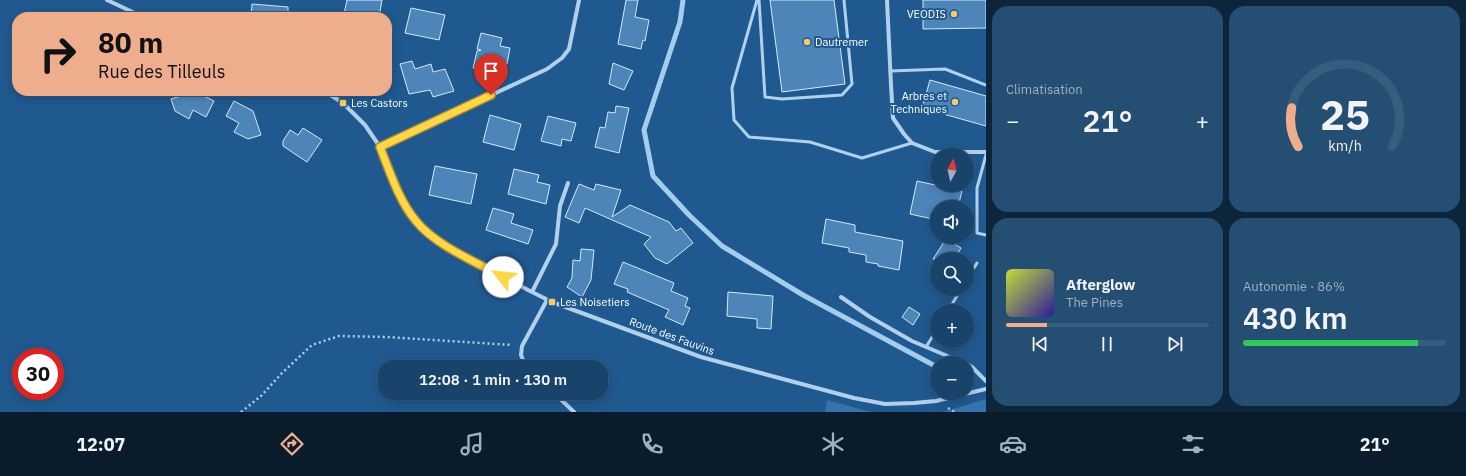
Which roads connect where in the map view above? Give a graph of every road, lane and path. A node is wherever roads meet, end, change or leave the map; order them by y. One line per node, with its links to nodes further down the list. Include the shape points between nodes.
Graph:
1 (107, 0): 6 (street)
2 (579, 0): 11 (street, via 569,49 562,58 547,69)
3 (758, 0): 4 (lane, via 765,97 782,99 842,95 852,84); 10 (lane, via 732,88 734,120 749,137 810,142 862,158)
4 (844, 0)
5 (887, 0): 7 (street)
6 (132, 12)
7 (890, 71): 8 (lane, via 945,69); 10 (street, via 893,118)
8 (986, 85)
9 (332, 96): 11 (street, Route des Fauvins, via 355,114)
10 (912, 143): 12 (street, via 935,152)
11 (380, 147): 17 (street, Route des Fauvins, via 399,193 416,222 442,243)
12 (986, 154): 14 (lane, via 977,188 977,233)
13 (568, 183): 17 (street, via 560,206 556,244)
14 (986, 235)
15 (977, 263): 16 (lane)
16 (974, 268)
17 (532, 292): 19 (street, Route des Fauvins)
18 (841, 297): 22 (street)
19 (547, 300): 21 (street); 27 (street, Route des Fauvins, via 701,357 854,398 885,404 914,403 936,401)
20 (930, 340): 22 (lane)
21 (522, 346): 24 (street); 29 (path, via 339,336 312,345)
22 (926, 347): 23 (street)
23 (947, 356)
24 (523, 360)
25 (974, 369): 26 (street)
26 (986, 381)
27 (986, 389)
28 (561, 400): 30 (street)
29 (240, 412)
30 (574, 412)

